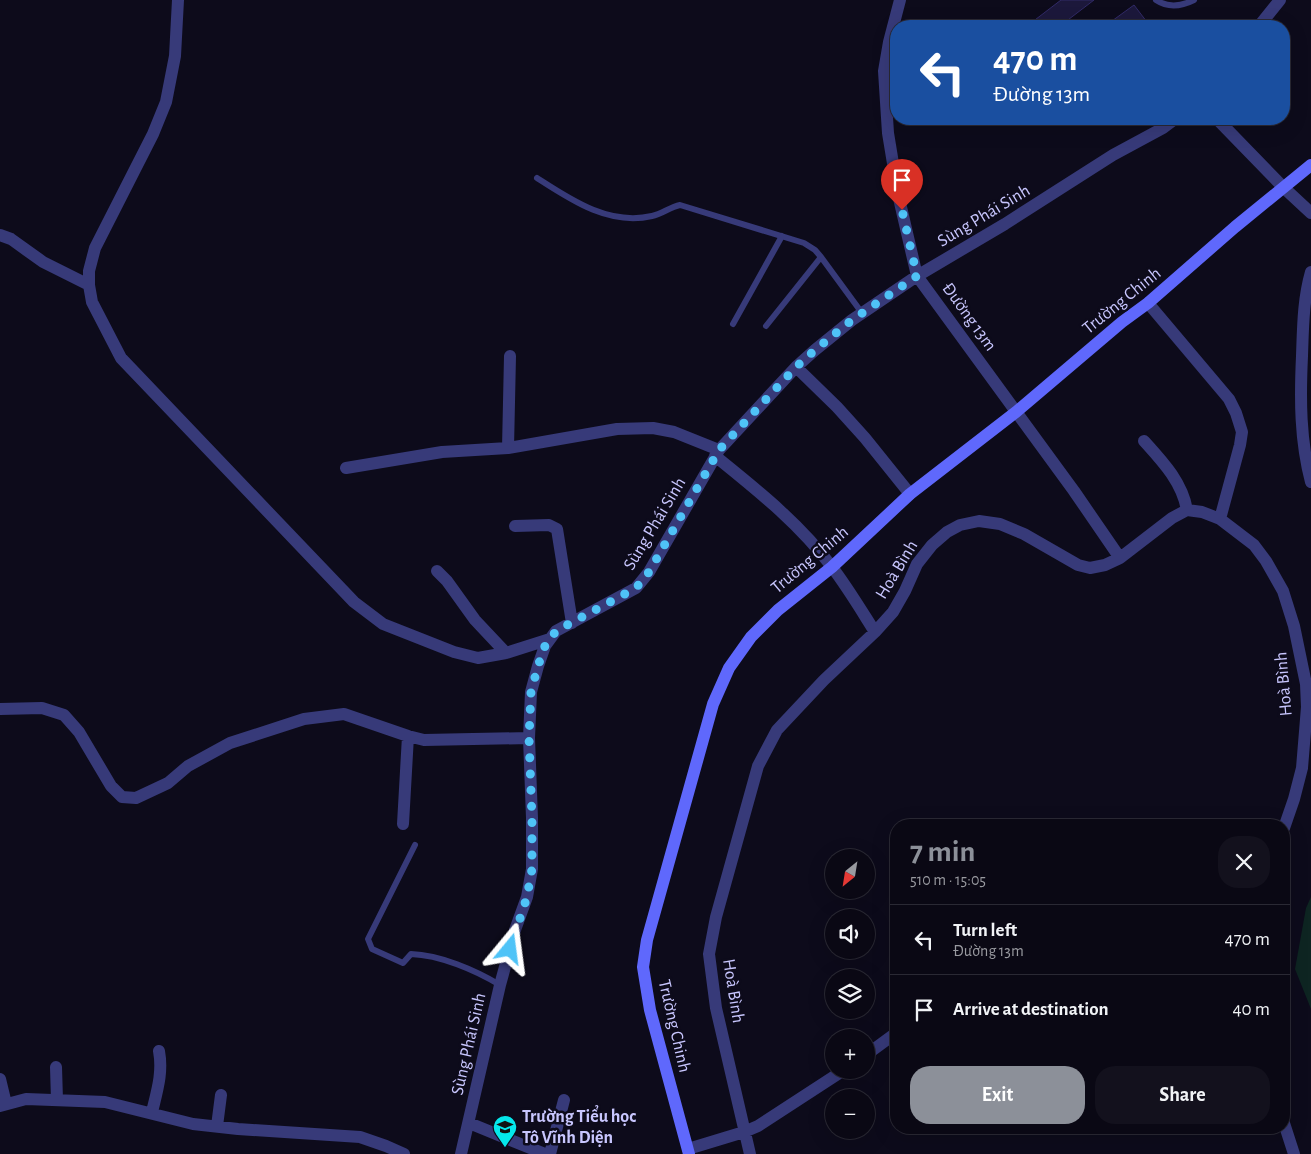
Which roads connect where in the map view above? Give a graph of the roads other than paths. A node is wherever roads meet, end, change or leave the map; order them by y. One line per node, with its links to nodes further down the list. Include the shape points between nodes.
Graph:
1 (178, 0): 20 (street, via 175,56 166,102 95,248)
2 (900, 0): 6 (street, Đường 13m)
3 (1156, 0): 4 (lane, via 1163,5 1185,5)
4 (1194, 0)
5 (1280, 0): 7 (street)
6 (895, 20)
7 (1264, 20)
8 (890, 38): 19 (street, Đường 13m, via 884,72 888,133)
9 (1167, 125): 19 (street, Sùng Phái Sinh)
10 (1223, 125): 13 (street)
11 (1311, 165): 13 (street, Trường Chinh)
12 (537, 178): 16 (lane, via 574,201 606,214 628,218 650,216 680,205)
13 (1283, 187): 14 (street); 21 (street, Trường Chinh)
14 (1311, 213)
15 (0, 234): 20 (street)
16 (782, 236): 17 (lane, via 804,243); 23 (lane)
17 (821, 257): 22 (lane); 24 (lane)
18 (1311, 272): 32 (street, via 1303,314 1301,428)
19 (917, 276): 22 (street, Sùng Phái Sinh); 27 (street, Đường 13m)
20 (89, 285): 43 (street, via 92,302 121,358 354,602 383,624 454,652 478,658)
21 (1148, 303): 27 (street, Trường Chinh); 35 (street, via 1229,399 1236,413 1241,439)
22 (862, 313): 26 (street, Sùng Phái Sinh)
23 (733, 324)
24 (766, 326)
25 (510, 356): 29 (street)
26 (796, 367): 30 (street, Sùng Phái Sinh); 33 (street, via 848,419)
27 (1016, 412): 33 (street, Trường Chinh); 37 (street, Đường 13m)
28 (1144, 441): 34 (street, via 1175,477 1185,497)
29 (508, 448): 30 (street, via 617,429 652,428 674,432); 31 (street, via 442,452)
30 (717, 453): 38 (street, via 799,528); 40 (street, Sùng Phái Sinh, via 653,566 636,588)
31 (346, 468)
32 (1311, 482)
33 (910, 494): 38 (street, Trường Chinh)
34 (1187, 510): 35 (street, Hoà Bình); 37 (street, Hoà Bình)
35 (1220, 519): 44 (street, Hoà Bình, via 1254,545 1283,591 1302,659)
36 (515, 526): 40 (street, via 549,525 557,529)
37 (1120, 558): 41 (street, Hoà Bình, via 1090,568 1078,565 1000,524 979,522 960,525 932,545 918,564 893,612)
38 (832, 567): 41 (street); 67 (street, Trường Chinh, via 778,610 729,668 713,704 647,940 643,967 650,1010)
39 (437, 570): 43 (street, via 475,620)
40 (572, 623): 42 (street, Sùng Phái Sinh, via 556,631)
41 (875, 632): 65 (street, Hoà Bình, via 777,730 758,766 716,917 709,954 716,1008)
42 (550, 639): 43 (street); 47 (street, Sùng Phái Sinh, via 531,692)
43 (506, 653)
44 (1309, 706): 48 (street, Hoà Bình, via 1302,768)
45 (0, 709): 46 (street, via 42,708 64,715 79,732 111,786 122,797 136,798 168,783 188,766 230,743 304,719 344,714)
46 (408, 736): 47 (street, via 424,740); 49 (street)
47 (529, 738): 51 (street, Sùng Phái Sinh, via 532,869 527,897)
48 (1287, 819)
49 (403, 824)
50 (415, 844): 51 (lane, via 368,939 372,949 402,963 411,954 427,955 483,975)
51 (500, 985): 63 (street, Sùng Phái Sinh)
52 (890, 1038): 53 (street)
53 (875, 1049)
54 (159, 1051): 62 (street, via 161,1077)
55 (56, 1067): 59 (street)
56 (0, 1079): 61 (street)
57 (830, 1079): 65 (street)
58 (221, 1095): 64 (street)
59 (56, 1100): 61 (street, via 26,1099); 62 (street, via 105,1102)
60 (564, 1100): 72 (street)
61 (3, 1105)
62 (152, 1112): 64 (street, via 193,1124)
63 (469, 1123): 70 (street, Sùng Phái Sinh); 71 (street)
64 (217, 1126): 69 (street, via 360,1137)
65 (744, 1132): 67 (street); 73 (street, Hoà Bình)
66 (1287, 1134): 68 (street)
67 (688, 1152)
68 (1292, 1153)
69 (404, 1154)
70 (461, 1154)
71 (545, 1154)
72 (550, 1154)
73 (750, 1154)

